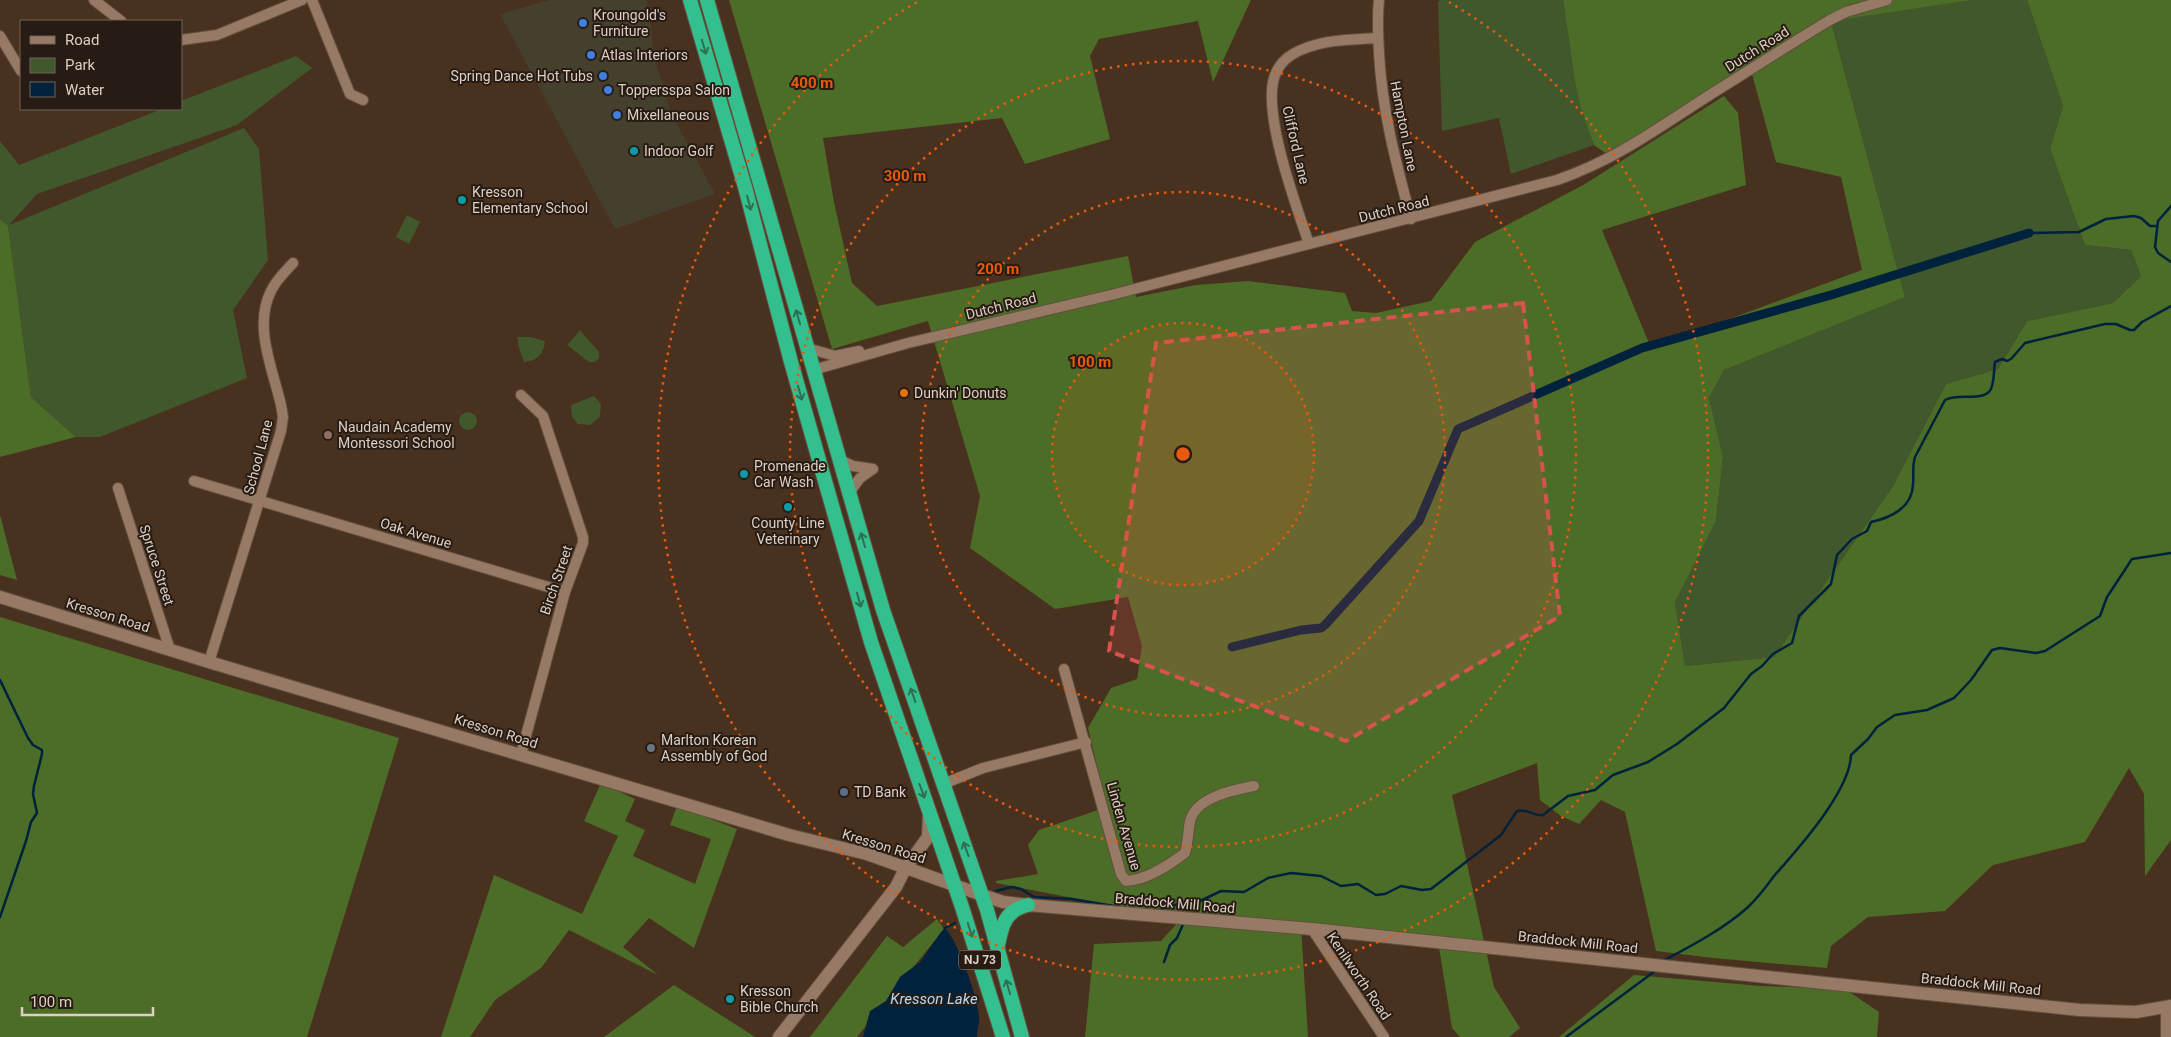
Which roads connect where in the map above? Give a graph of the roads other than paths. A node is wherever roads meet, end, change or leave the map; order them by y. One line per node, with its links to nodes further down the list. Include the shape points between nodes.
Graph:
1 (94, 0): 8 (street)
2 (302, 0): 11 (street, via 217,35)
3 (312, 0): 13 (street, via 350,94)
4 (690, 0): 17 (highway, NJ 73, one-way to 17)
5 (707, 0): 18 (highway, NJ 73, one-way to 5)
6 (1379, 0): 10 (street, Hampton Lane)
7 (1888, 0): 14 (street, Dutch Road, via 1830,20 1595,166 1516,192)
8 (120, 20)
9 (0, 36): 12 (street)
10 (1378, 38): 14 (street, Hampton Lane, via 1384,114); 15 (street, Clifford Lane, via 1313,45 1292,55 1274,79 1272,101 1276,126)
11 (182, 40)
12 (20, 69)
13 (363, 100)
14 (1410, 219): 15 (street, Dutch Road)
15 (1309, 244): 19 (street, Dutch Road)
16 (293, 263): 26 (street, School Lane, via 276,282 264,308 263,325 283,417)
17 (784, 329): 20 (highway, via 793,337 800,361); 36 (highway, NJ 73, one-way to 36, via 871,642)
18 (807, 348): 19 (street, Dutch Road, via 835,356 856,350); 20 (highway, NJ 73)
19 (870, 354): 20 (street, Dutch Road)
20 (813, 370): 22 (highway, NJ 73)
21 (521, 395): 27 (street, Birch Street, via 542,416 583,537)
22 (840, 460): 25 (highway, NJ 73); 25 (street, via 852,466 873,468)
23 (194, 481): 26 (street, Oak Avenue)
24 (118, 488): 29 (street, Spruce Street)
25 (849, 493): 34 (highway, NJ 73, one-way to 25, via 883,610)
26 (260, 501): 27 (street, Oak Avenue); 30 (street, School Lane)
27 (564, 592): 33 (street, Birch Street)
28 (0, 597): 29 (street, Kresson Road)
29 (170, 650): 30 (street, Kresson Road)
30 (209, 662): 33 (street, Kresson Road)
31 (1064, 669): 32 (street, Linden Avenue)
32 (1086, 742): 34 (street, via 983,768); 35 (street, Linden Avenue, via 1126,881 1156,871 1185,853 1190,820 1197,808 1232,791)
33 (521, 754): 37 (street, Kresson Road)
34 (943, 784): 39 (highway, NJ 73, one-way to 34)
35 (1254, 786)
36 (930, 813): 37 (street, via 928,837); 38 (highway, NJ 73)
37 (906, 867): 38 (street, Kresson Road); 44 (street, via 896,887)
38 (954, 884): 39 (street, Kresson Road); 45 (highway, NJ 73, one-way to 45)
39 (982, 895): 40 (street, Braddock Mill Road); 42 (highway, NJ 73)
40 (1028, 905): 41 (street, Braddock Mill Road); 42 (highway, via 1013,910 1006,918)
41 (1312, 929): 43 (street, Braddock Mill Road, via 2080,1010 2119,1013); 47 (street, Kenilworth Road)
42 (997, 950): 46 (highway, NJ 73, one-way to 42)
43 (2168, 1007): 48 (street)
44 (780, 1037)
45 (1003, 1037)
46 (1022, 1037)
47 (1384, 1037)
48 (2166, 1037)

